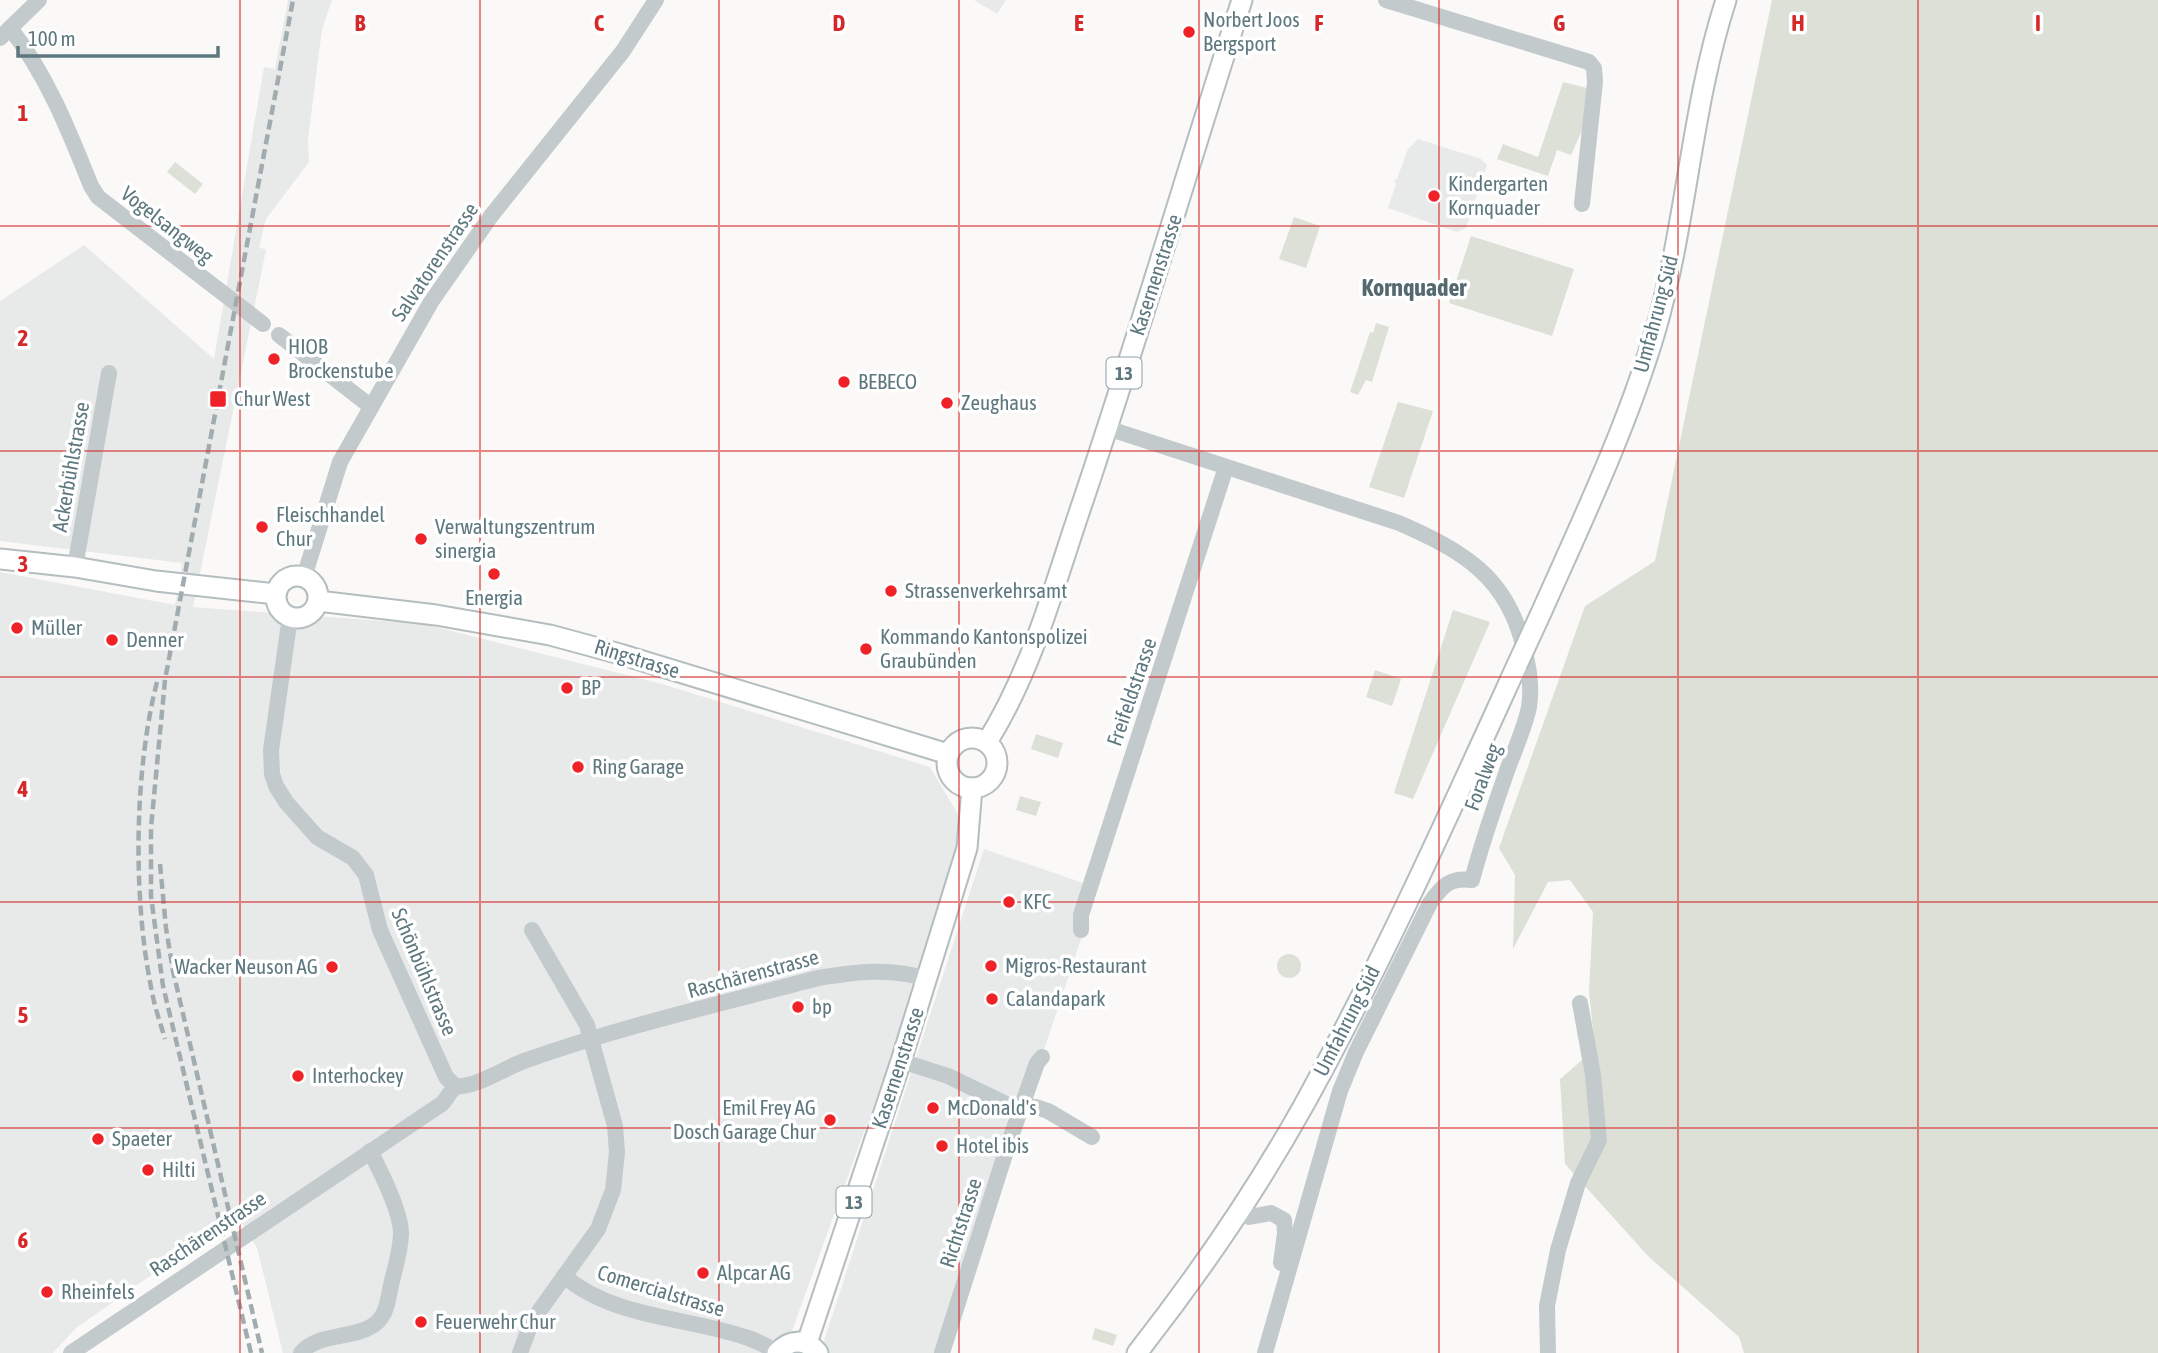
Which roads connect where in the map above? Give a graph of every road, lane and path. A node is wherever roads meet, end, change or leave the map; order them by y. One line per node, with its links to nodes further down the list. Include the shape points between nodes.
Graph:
1 (39, 0): 6 (street)
2 (656, 0): 11 (street, Salvatorenstrasse, via 624,51 460,258)
3 (1242, 0): 12 (main road, Kasernenstrasse / 13)
4 (1386, 0): 7 (street, via 1582,58 1592,65 1595,82)
5 (1726, 0): 43 (main road, Umfahrung Süd, bridge, via 1704,82 1655,331 1602,477 1381,956 1304,1104 1229,1226)
6 (5, 33): 8 (street, Vogelsangweg, via 30,55 98,197)
7 (1582, 204)
8 (263, 324)
9 (279, 335): 11 (street)
10 (109, 373): 15 (street, Ackerbühlstrasse)
11 (370, 406): 16 (street, Salvatorenstrasse, via 333,479)
12 (1107, 428): 13 (street, Foralweg); 20 (main road, Kasernenstrasse / 13, via 1035,642)
13 (1226, 467): 24 (street, Freifeldstrasse, via 1081,915); 35 (street, Foralweg, via 1399,523 1473,564 1509,603 1529,671 1529,707 1472,880 1458,878 1446,884 1430,903 1356,1052 1340,1091)
14 (0, 559): 15 (main road)
15 (75, 567): 17 (main road)
16 (304, 578): 17 (main road, via 286,580); 18 (main road, via 315,586)
17 (276, 594): 19 (main road, via 279,608)
18 (318, 601): 19 (main road, via 305,616); 21 (main road, Ringstrasse, via 550,635)
19 (290, 617): 30 (street, Schönbühlstrasse, via 271,750 274,780 311,831 364,871 380,930 446,1077)
20 (987, 742): 21 (main road, via 965,738); 22 (main road, via 997,757 995,775)
21 (948, 754): 22 (main road, via 947,768 954,780)
22 (972, 788): 25 (main road, Kasernenstrasse / 13, via 967,848)
23 (532, 930): 27 (street)
24 (1081, 930)
25 (927, 979): 27 (street, Raschärenstrasse, via 883,970 836,975); 29 (main road, Kasernenstrasse / 13)
26 (1580, 1003): 45 (street, via 1600,1140 1578,1182 1558,1250 1547,1306)
27 (592, 1040): 30 (street, Raschärenstrasse, via 525,1061 469,1086); 36 (street, Comercialstrasse, via 615,1126 616,1169 598,1228)
28 (1042, 1057): 31 (street)
29 (901, 1061): 31 (street); 37 (main road, Kasernenstrasse / 13)
30 (455, 1086): 33 (street, Raschärenstrasse, via 443,1103)
31 (1021, 1107): 32 (street, via 1048,1111); 42 (street, Richtstrasse)
32 (1092, 1137)
33 (370, 1152): 38 (street, Raschärenstrasse); 39 (street, via 401,1229 386,1311 375,1324 310,1344)
34 (1249, 1217): 35 (street, via 1272,1213 1284,1220 1280,1270)
35 (1286, 1274): 44 (street, Foralweg)
36 (564, 1276): 40 (street, Comercialstrasse, via 530,1326); 41 (street, Comercialstrasse, via 600,1299 749,1338)
37 (812, 1348): 41 (main road, via 790,1342)
38 (71, 1353)
39 (300, 1353)
40 (520, 1353)
41 (777, 1353)
42 (942, 1353)
43 (1137, 1353)
44 (1265, 1353)
45 (1548, 1353)

